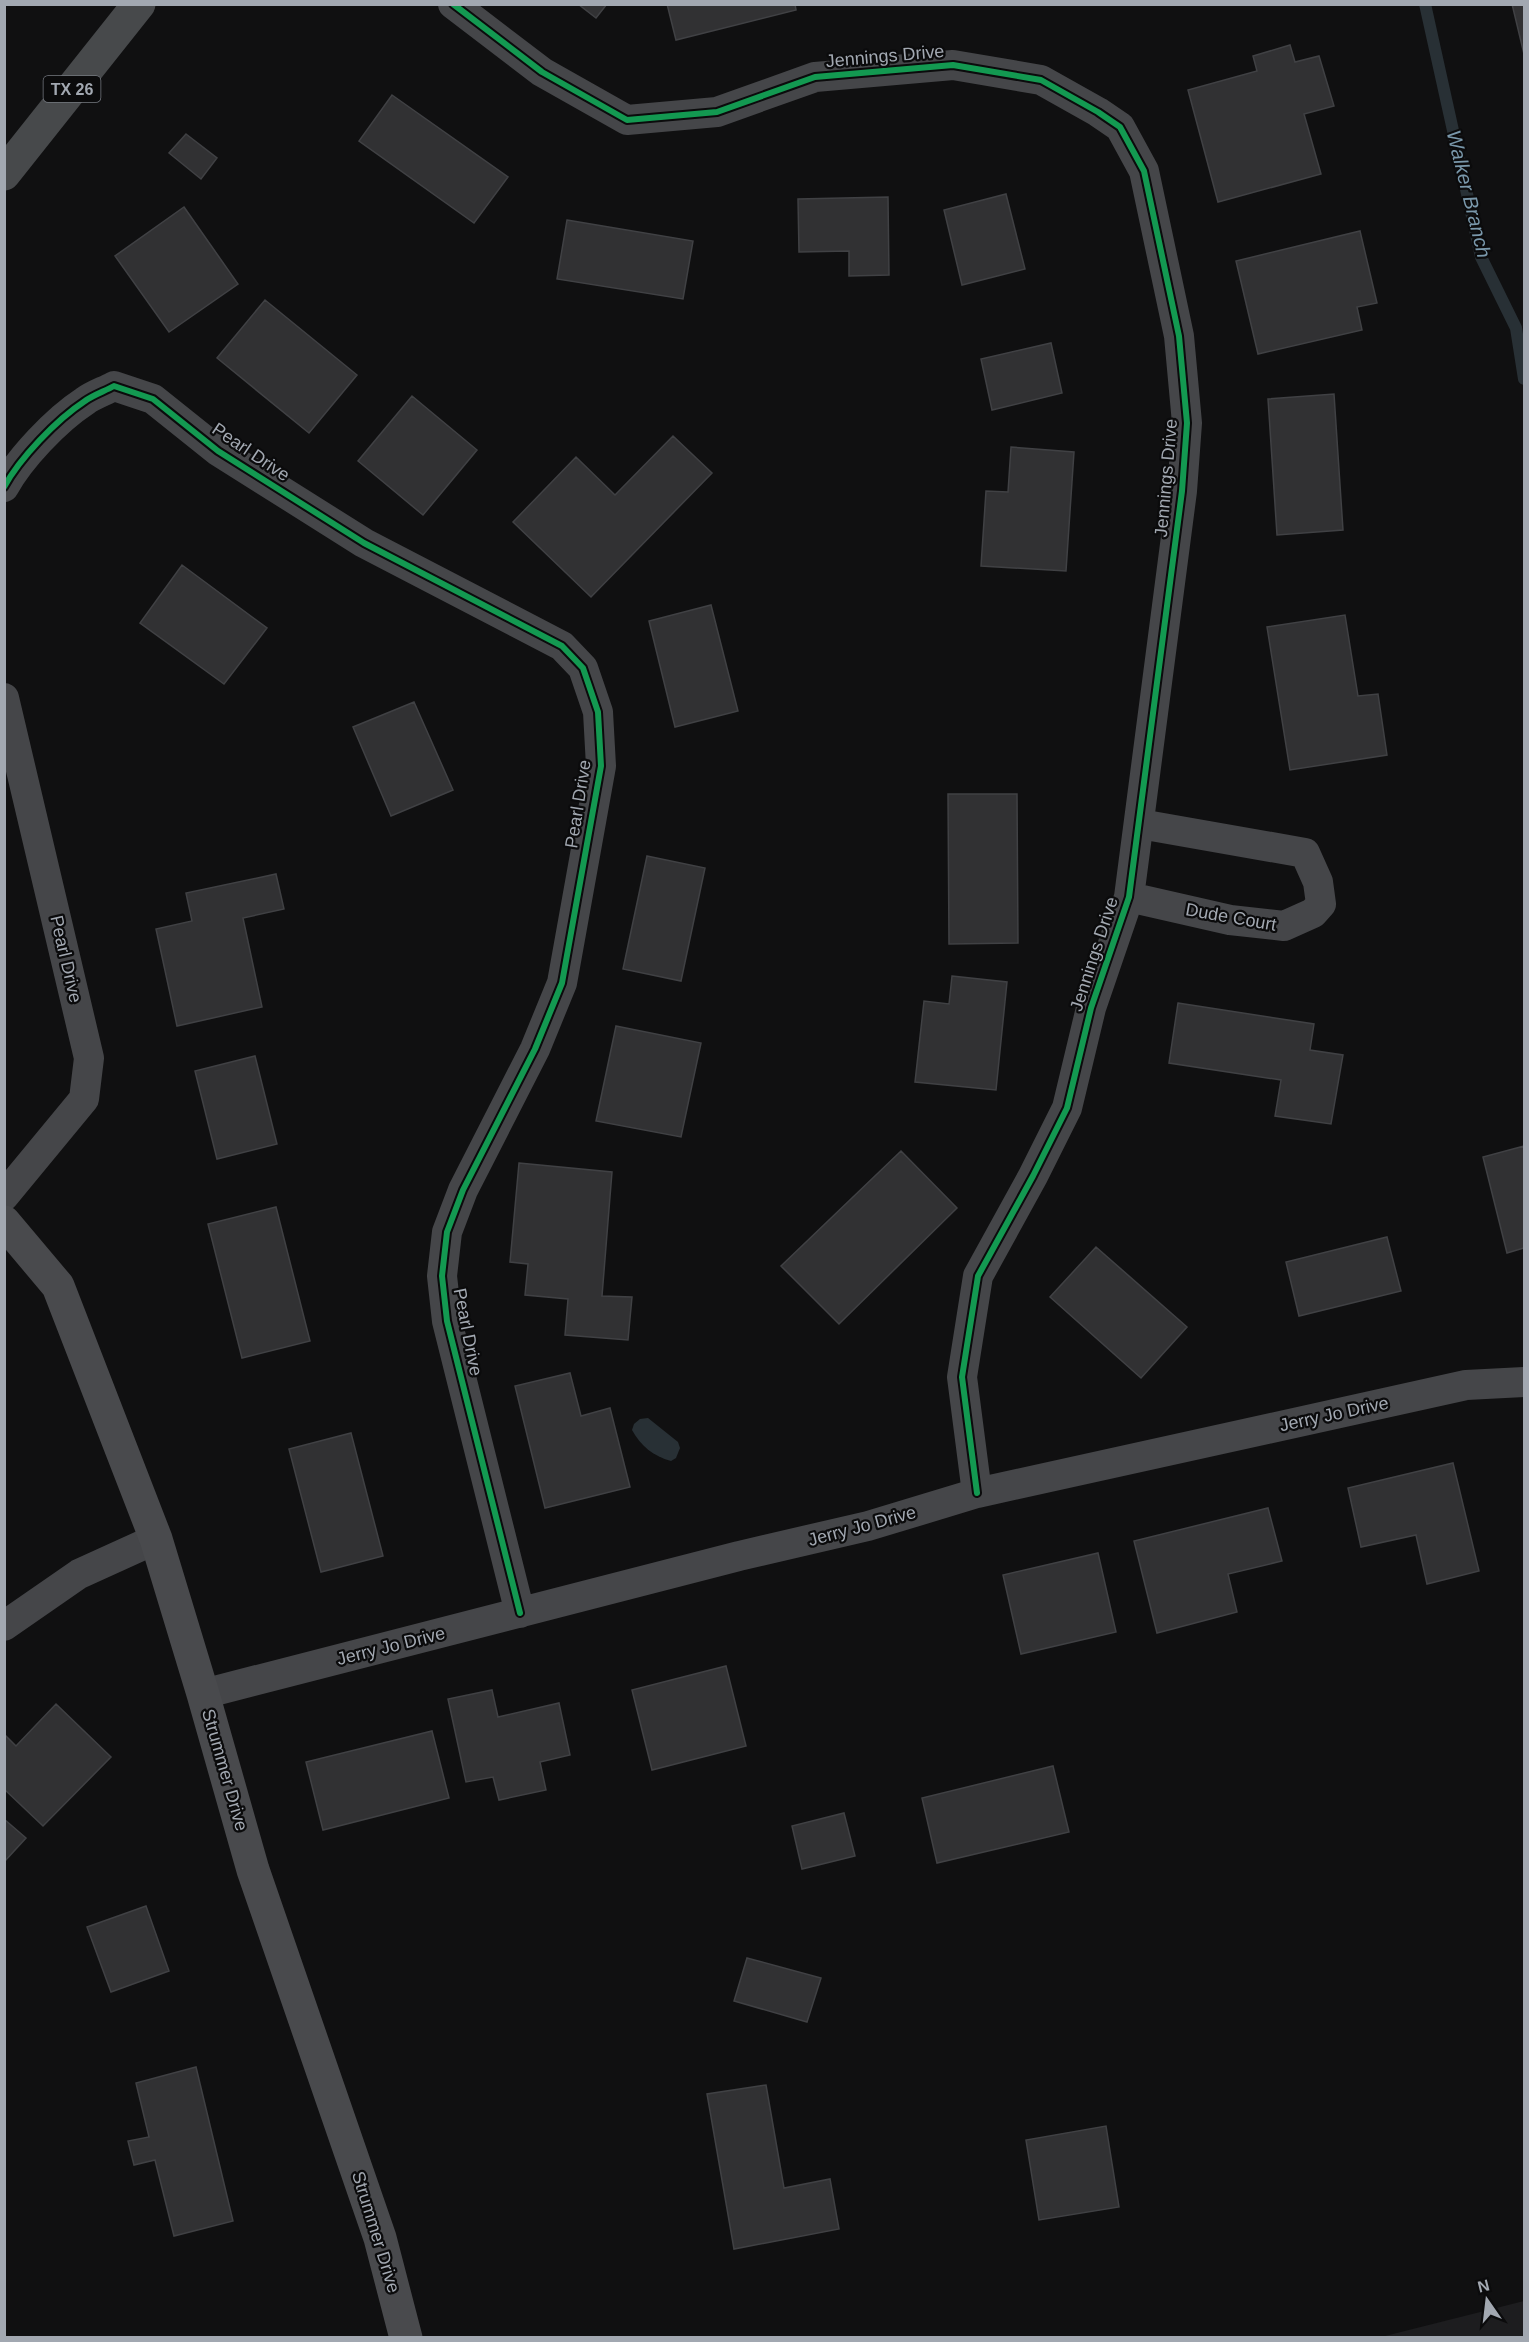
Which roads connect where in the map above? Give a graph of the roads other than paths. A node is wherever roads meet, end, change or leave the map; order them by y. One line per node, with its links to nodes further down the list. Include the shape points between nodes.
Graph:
1 (139, 4): 3 (main road, TX 26)
2 (453, 4): 6 (street, Jennings Drive, via 542,72 627,120 717,112 815,77 953,65 1041,80 1120,127 1144,171 1179,336 1187,423)
3 (4, 174)
4 (4, 487): 13 (street, Pearl Drive, via 55,426 85,401 114,386 153,399 218,451 345,530 562,646 583,668 598,712 602,766 561,983 535,1048 463,1190 447,1232 442,1276 447,1321)
5 (4, 698): 8 (street, Pearl Drive, via 89,1058 84,1099)
6 (1140, 824): 7 (street, Jennings Drive); 7 (street, Dude Court, via 1305,853 1318,882 1321,904 1313,913 1284,926 1230,920)
7 (1129, 897): 11 (street, Jennings Drive, via 1091,1008 1067,1108 978,1276 962,1377)
8 (4, 1196)
9 (4, 1222): 12 (main road, Strummer Drive, via 58,1286)
10 (1524, 1382): 11 (street, Jerry Jo Drive, via 1466,1385)
11 (977, 1493): 13 (street, Jerry Jo Drive, via 868,1526)
12 (156, 1539): 14 (street, via 79,1574); 15 (main road, Strummer Drive)
13 (520, 1613): 15 (street, Jerry Jo Drive)
14 (4, 1626)
15 (203, 1694): 16 (main road, Strummer Drive, via 253,1870 380,2238)
16 (406, 2337)

